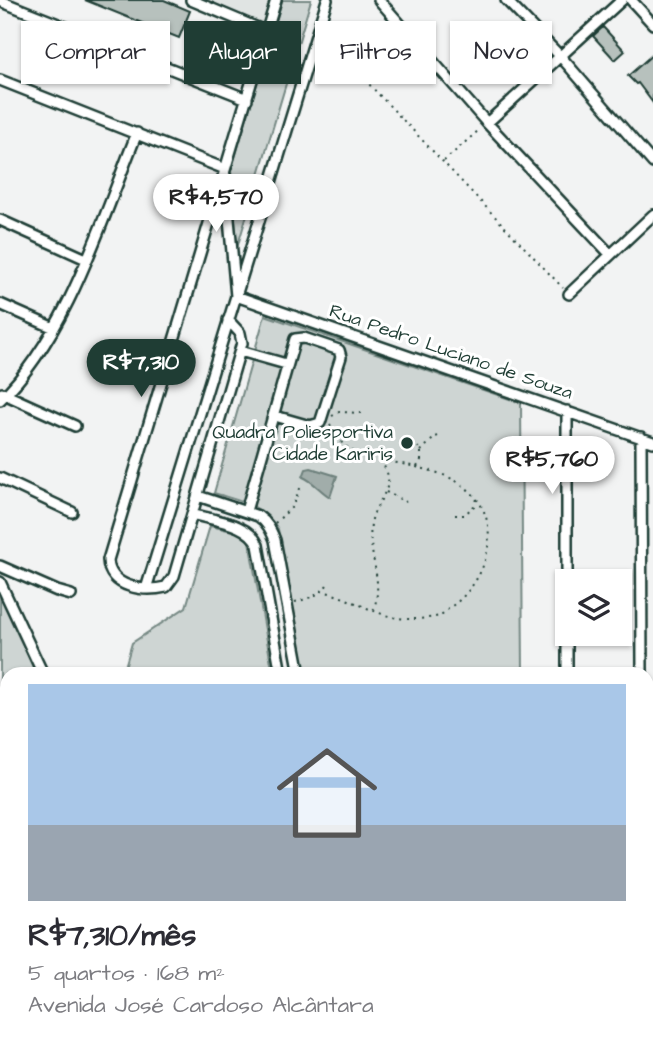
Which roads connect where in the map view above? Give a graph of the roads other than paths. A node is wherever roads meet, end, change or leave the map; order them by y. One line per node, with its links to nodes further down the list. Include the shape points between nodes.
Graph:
1 (191, 0): 9 (street)
2 (276, 0): 10 (street)
3 (327, 0): 25 (street)
4 (379, 0): 16 (street)
5 (506, 0): 12 (street)
6 (622, 0): 12 (street)
7 (631, 0): 11 (street)
8 (0, 1): 15 (street)
9 (241, 21)
10 (270, 21)
11 (653, 24)
12 (561, 57): 16 (street); 18 (street)
13 (0, 80): 17 (street)
14 (251, 84): 15 (street)
15 (247, 99): 19 (street)
16 (487, 123): 22 (street)
17 (137, 133): 19 (street); 23 (street)
18 (653, 163)
19 (225, 169): 25 (street); 45 (street, via 108,560 121,583)
20 (653, 215): 22 (street)
21 (0, 220): 23 (street)
22 (610, 254): 24 (street)
23 (86, 259): 28 (street)
24 (569, 294)
25 (236, 296): 27 (street); 32 (street, Rua Pedro Luciano de Souza)
26 (0, 304): 28 (street)
27 (228, 320): 29 (street, via 240,333); 45 (street)
28 (54, 328): 31 (street)
29 (240, 351): 30 (street); 38 (street)
30 (286, 365): 33 (street); 33 (street, via 299,337 342,353 320,423 310,426)
31 (2, 396): 34 (street)
32 (567, 411): 35 (street, Rua Pedro Luciano de Souza); 43 (street)
33 (275, 416): 39 (street)
34 (75, 426)
35 (641, 437): 36 (street, Rua Pedro Luciano de Souza); 52 (street)
36 (653, 442)
37 (0, 478): 40 (street)
38 (198, 496): 39 (street); 41 (street)
39 (246, 511): 50 (street, via 265,521 275,540)
40 (72, 512)
41 (192, 514): 45 (street, via 170,583); 49 (street, via 242,528 254,536)
42 (0, 566): 46 (street)
43 (567, 569)
44 (0, 582): 48 (street)
45 (146, 589)
46 (71, 595)
47 (567, 646): 51 (street)
48 (40, 667)
49 (280, 667)
50 (299, 667)
51 (567, 667)
52 (642, 667)

